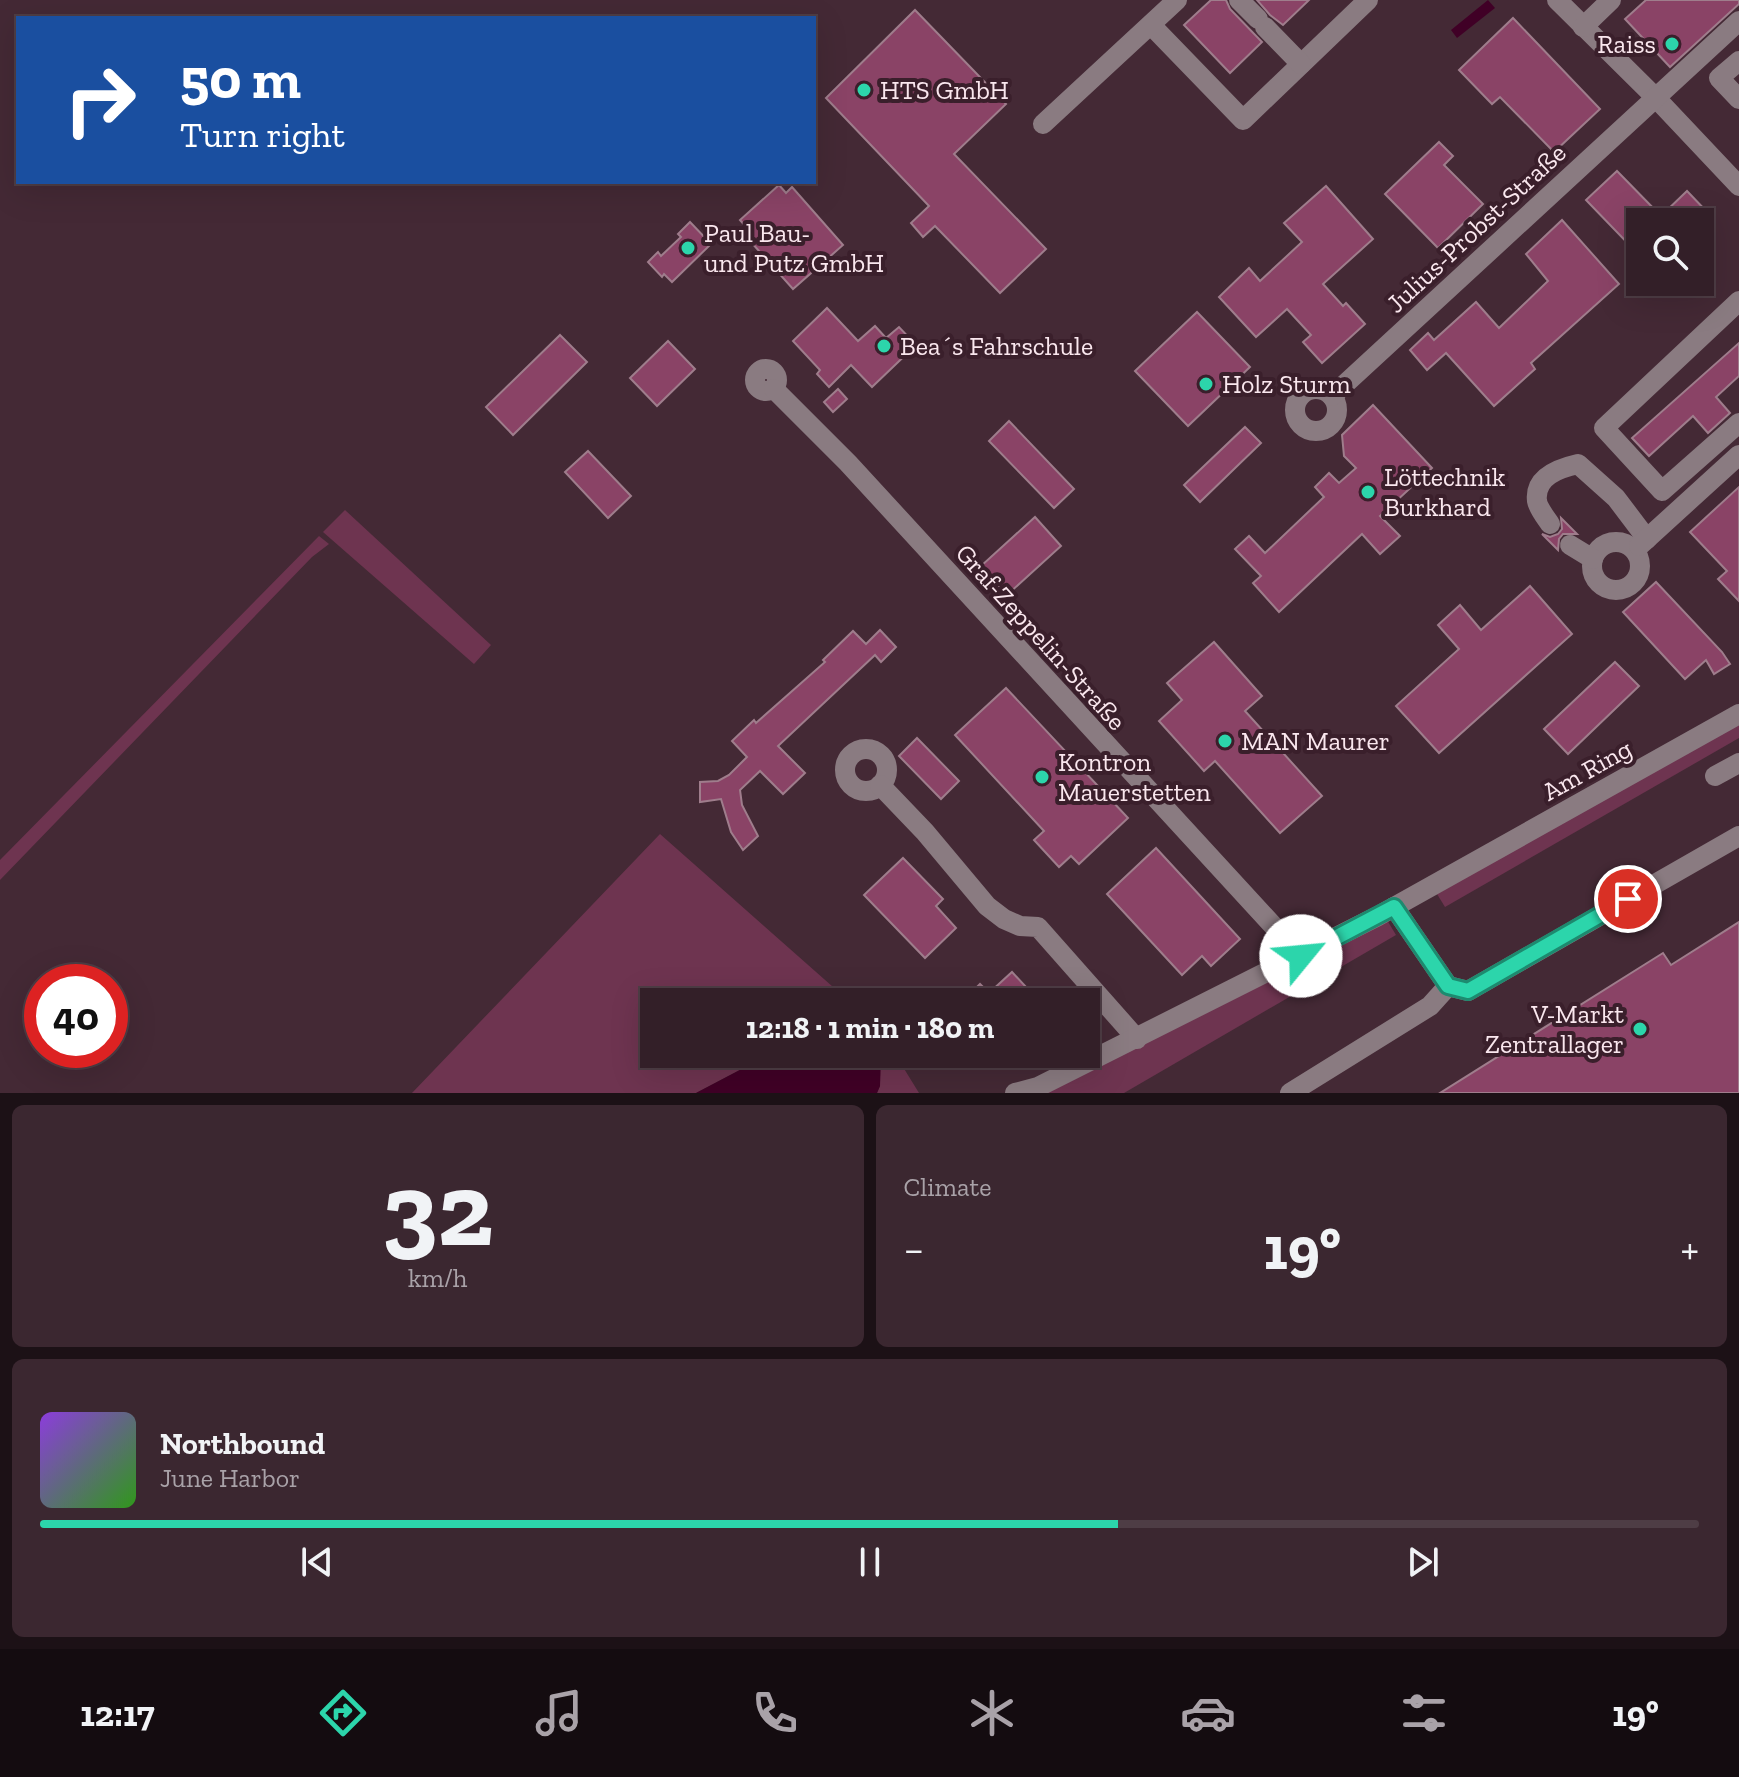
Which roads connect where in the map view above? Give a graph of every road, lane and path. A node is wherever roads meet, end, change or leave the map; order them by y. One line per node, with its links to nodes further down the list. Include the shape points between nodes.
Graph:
1 (1177, 0): 7 (street)
2 (1239, 0): 11 (street)
3 (1368, 0): 11 (street)
4 (1557, 0): 8 (street)
5 (1611, 0): 8 (street)
6 (1739, 21): 9 (street, Julius-Probst-Straße)
7 (1151, 25): 11 (street, via 1243,120); 14 (street)
8 (1583, 27): 12 (street)
9 (1720, 38): 10 (street); 12 (street, Julius-Probst-Straße)
10 (1739, 59): 13 (street, via 1719,78)
11 (1301, 64)
12 (1655, 97): 15 (street); 18 (street, Julius-Probst-Straße)
13 (1739, 99)
14 (1043, 124)
15 (1739, 186)
16 (1739, 301): 19 (street, via 1604,428 1662,491)
17 (774, 389): 31 (street, Graf-Zeppelin-Straße)
18 (1332, 396)
19 (1739, 423)
20 (1739, 455): 23 (street)
21 (1550, 524): 23 (street, via 1537,502 1539,484 1555,470 1578,464 1616,498)
22 (1570, 545): 24 (street)
23 (1641, 545): 24 (street, via 1607,543); 24 (street, via 1638,574 1621,590 1598,582)
24 (1593, 559)
25 (1739, 714): 30 (street, Am Ring)
26 (1739, 763): 27 (street)
27 (1715, 776)
28 (880, 785): 33 (street, via 987,906 1020,926 1038,927)
29 (1738, 839): 32 (street, via 1468,991)
30 (1394, 907): 31 (street, Am Ring); 32 (street)
31 (1301, 956): 33 (street, Am Ring)
32 (1448, 986): 35 (street, via 1430,1006)
33 (1137, 1039): 34 (street, Am Ring)
34 (1015, 1093)
35 (1290, 1093)

